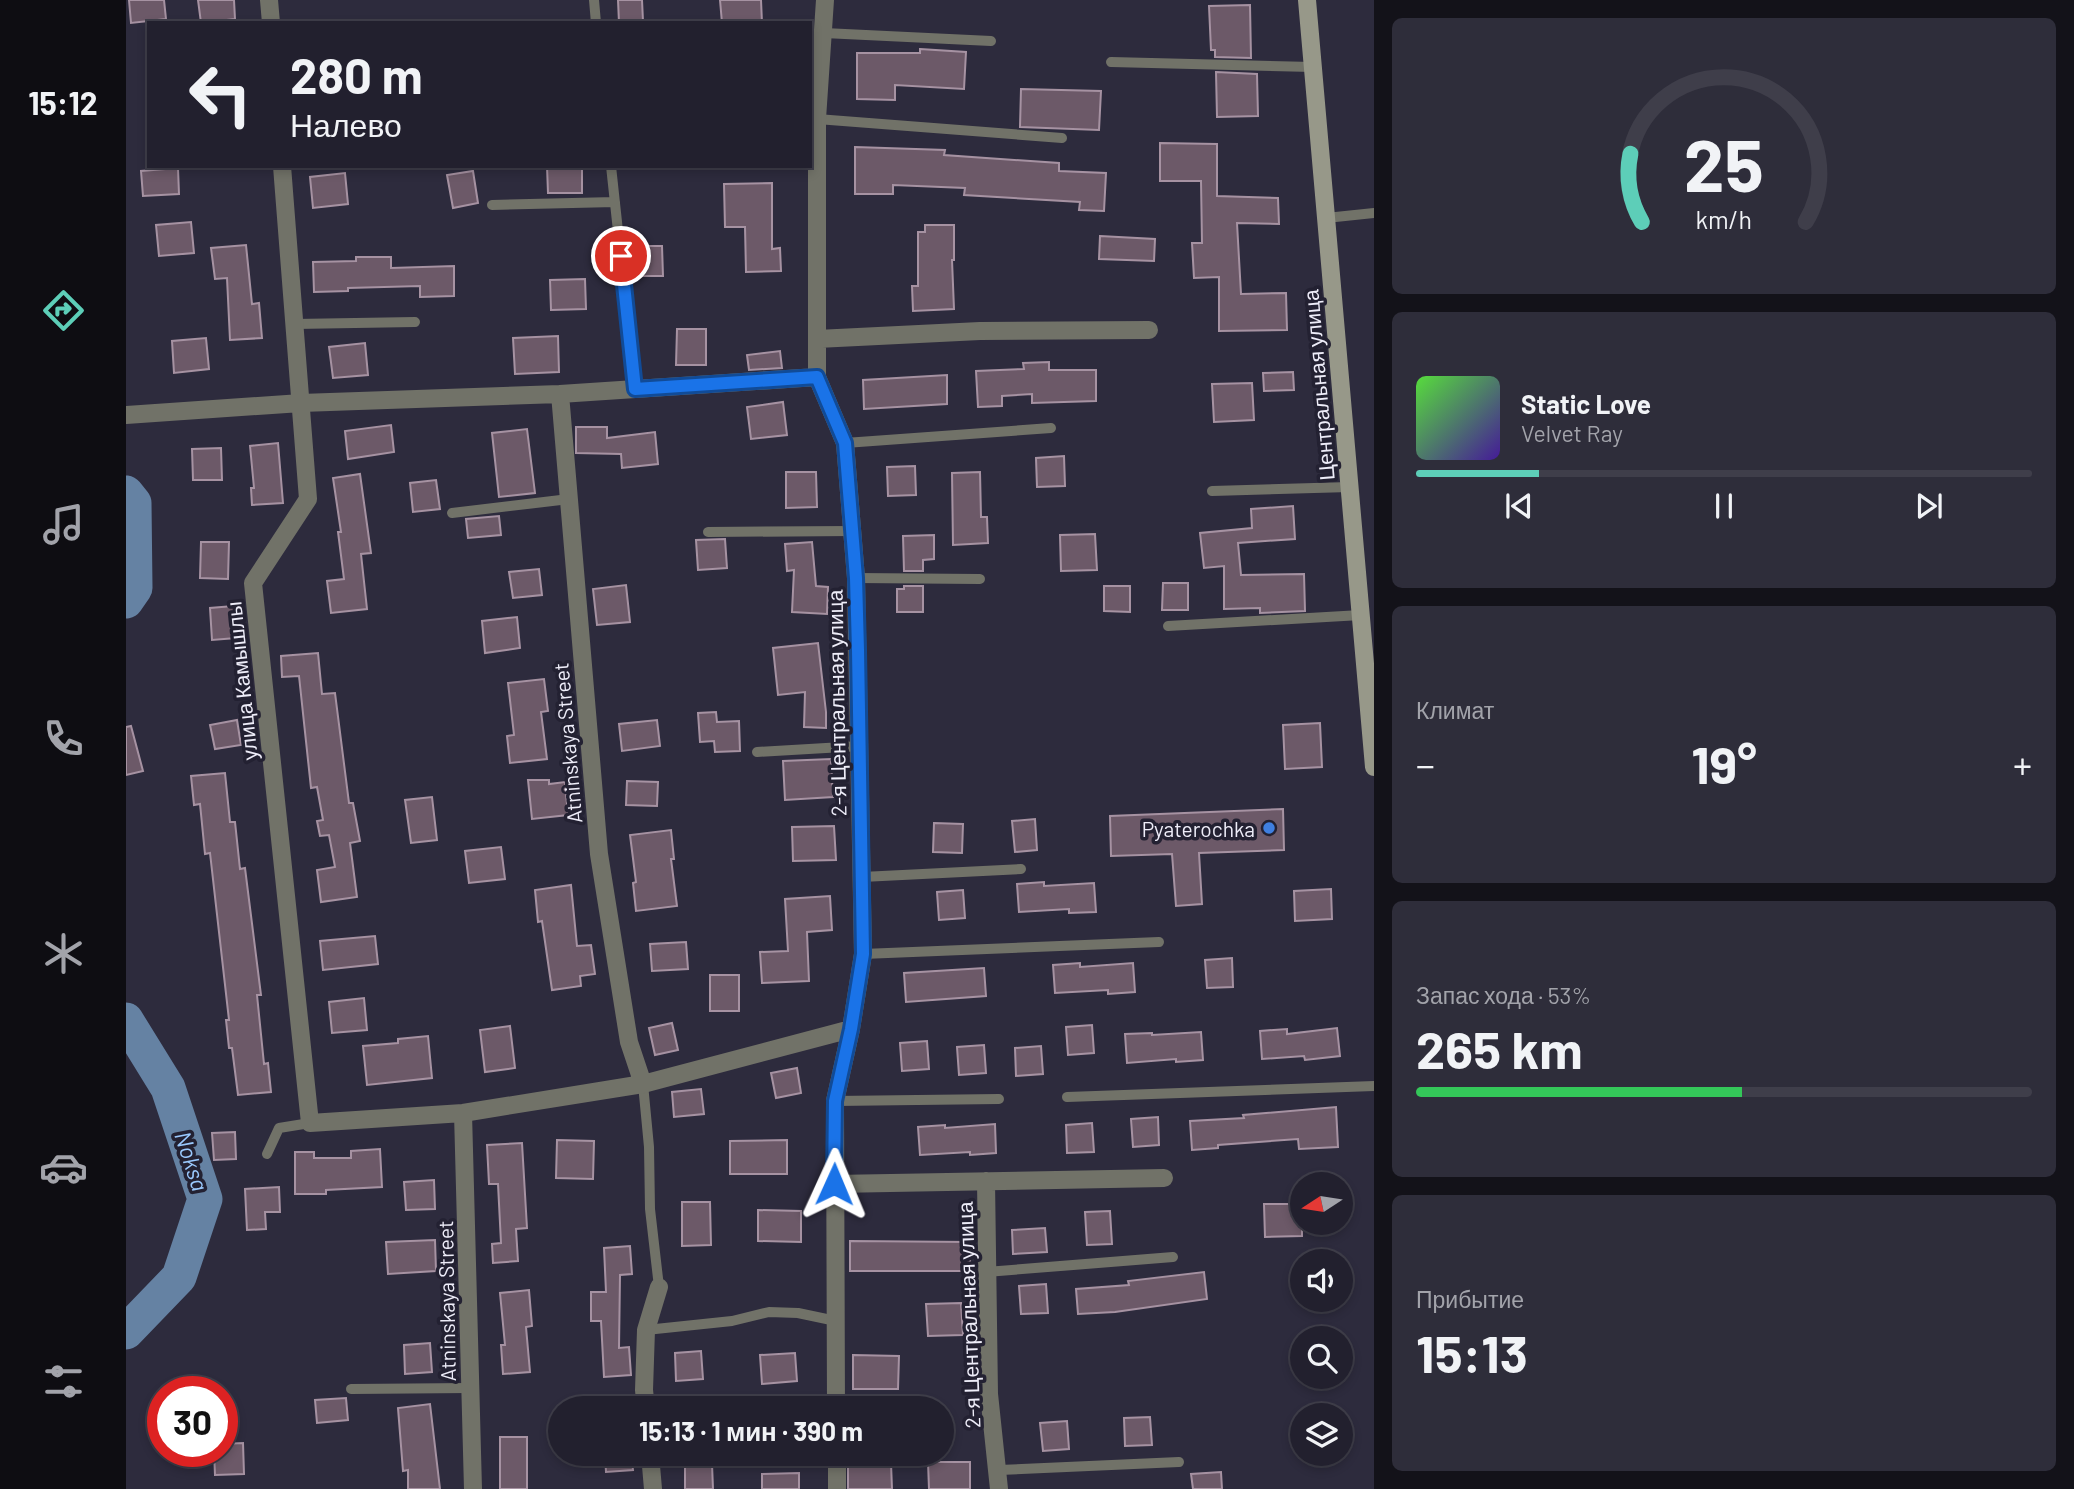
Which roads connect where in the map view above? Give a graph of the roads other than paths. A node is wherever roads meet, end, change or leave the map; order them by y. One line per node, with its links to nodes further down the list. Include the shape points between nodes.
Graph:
1 (269, 0): 5 (street)
2 (594, 0): 6 (lane)
3 (825, 0): 7 (street, 2-я Центральная улица)
4 (1307, 0): 10 (street, Центральная улица)
5 (271, 21)
6 (596, 21)
7 (824, 33): 8 (lane); 11 (street, 2-я Центральная улица)
8 (991, 41)
9 (1111, 62): 10 (lane)
10 (1313, 67): 18 (street, Центральная улица)
11 (817, 119): 12 (lane); 22 (street, 2-я Центральная улица)
12 (1062, 138)
13 (282, 168): 20 (street, улица Камышлы)
14 (611, 168): 15 (lane)
15 (615, 202): 16 (lane); 24 (lane)
16 (492, 205)
17 (1374, 213): 18 (lane)
18 (1326, 218): 30 (street, Центральная улица)
19 (415, 322): 20 (lane)
20 (295, 324): 26 (street, улица Камышлы)
21 (1149, 330): 22 (street, via 980,331)
22 (817, 339): 23 (street, 2-я Центральная улица)
23 (817, 377): 24 (street); 29 (street, 2-я Центральная улица)
24 (635, 389): 25 (street)
25 (560, 394): 26 (street); 32 (street, Atninskaya Street)
26 (301, 404): 27 (street); 54 (street, улица Камышлы, via 308,499 253,583)
27 (126, 415)
28 (1051, 428): 29 (lane)
29 (845, 443): 34 (street, 2-я Центральная улица)
30 (1350, 487): 31 (lane); 38 (street, Центральная улица)
31 (1212, 491)
32 (569, 499): 33 (lane); 48 (street, Atninskaya Street, via 599,854 629,1041)
33 (452, 513)
34 (852, 531): 35 (lane); 36 (street, 2-я Центральная улица)
35 (708, 532)
36 (856, 578): 37 (lane); 40 (street, 2-я Центральная улица)
37 (980, 579)
38 (1361, 615): 39 (lane); 42 (street, Центральная улица)
39 (1168, 626)
40 (860, 746): 41 (lane); 44 (street, 2-я Центральная улица)
41 (757, 752)
42 (1374, 767)
43 (1021, 869): 44 (lane)
44 (862, 877): 46 (street, 2-я Центральная улица)
45 (1159, 943): 46 (lane)
46 (863, 954): 47 (street, 2-я Центральная улица)
47 (851, 1029): 48 (street); 52 (street, 2-я Центральная улица)
48 (643, 1084): 53 (street); 61 (lane)
49 (1374, 1086): 50 (lane)
50 (1067, 1097)
51 (999, 1099): 52 (lane)
52 (835, 1101): 58 (street, 2-я Центральная улица)
53 (463, 1112): 54 (street); 64 (street, Atninskaya Street)
54 (310, 1123): 55 (lane, via 279,1128)
55 (267, 1154)
56 (1164, 1178): 57 (street)
57 (986, 1181): 58 (street); 60 (street, 2-я Центральная улица)
58 (834, 1184): 62 (street, 2-я Центральная улица)
59 (1173, 1257): 60 (lane)
60 (986, 1272): 71 (street, 2-я Центральная улица, via 989,1394)
61 (659, 1287): 63 (street)
62 (836, 1321): 63 (lane, via 769,1312 732,1321); 67 (street, 2-я Центральная улица)
63 (646, 1330): 66 (street)
64 (470, 1388): 65 (lane); 72 (street, Atninskaya Street)
65 (351, 1389)
66 (645, 1396)
67 (836, 1396)
68 (1179, 1462): 71 (lane)
69 (651, 1466): 73 (street)
70 (837, 1466): 74 (street)
71 (999, 1470): 75 (street, 2-я Центральная улица)
72 (473, 1489)
73 (653, 1489)
74 (837, 1489)
75 (999, 1489)

